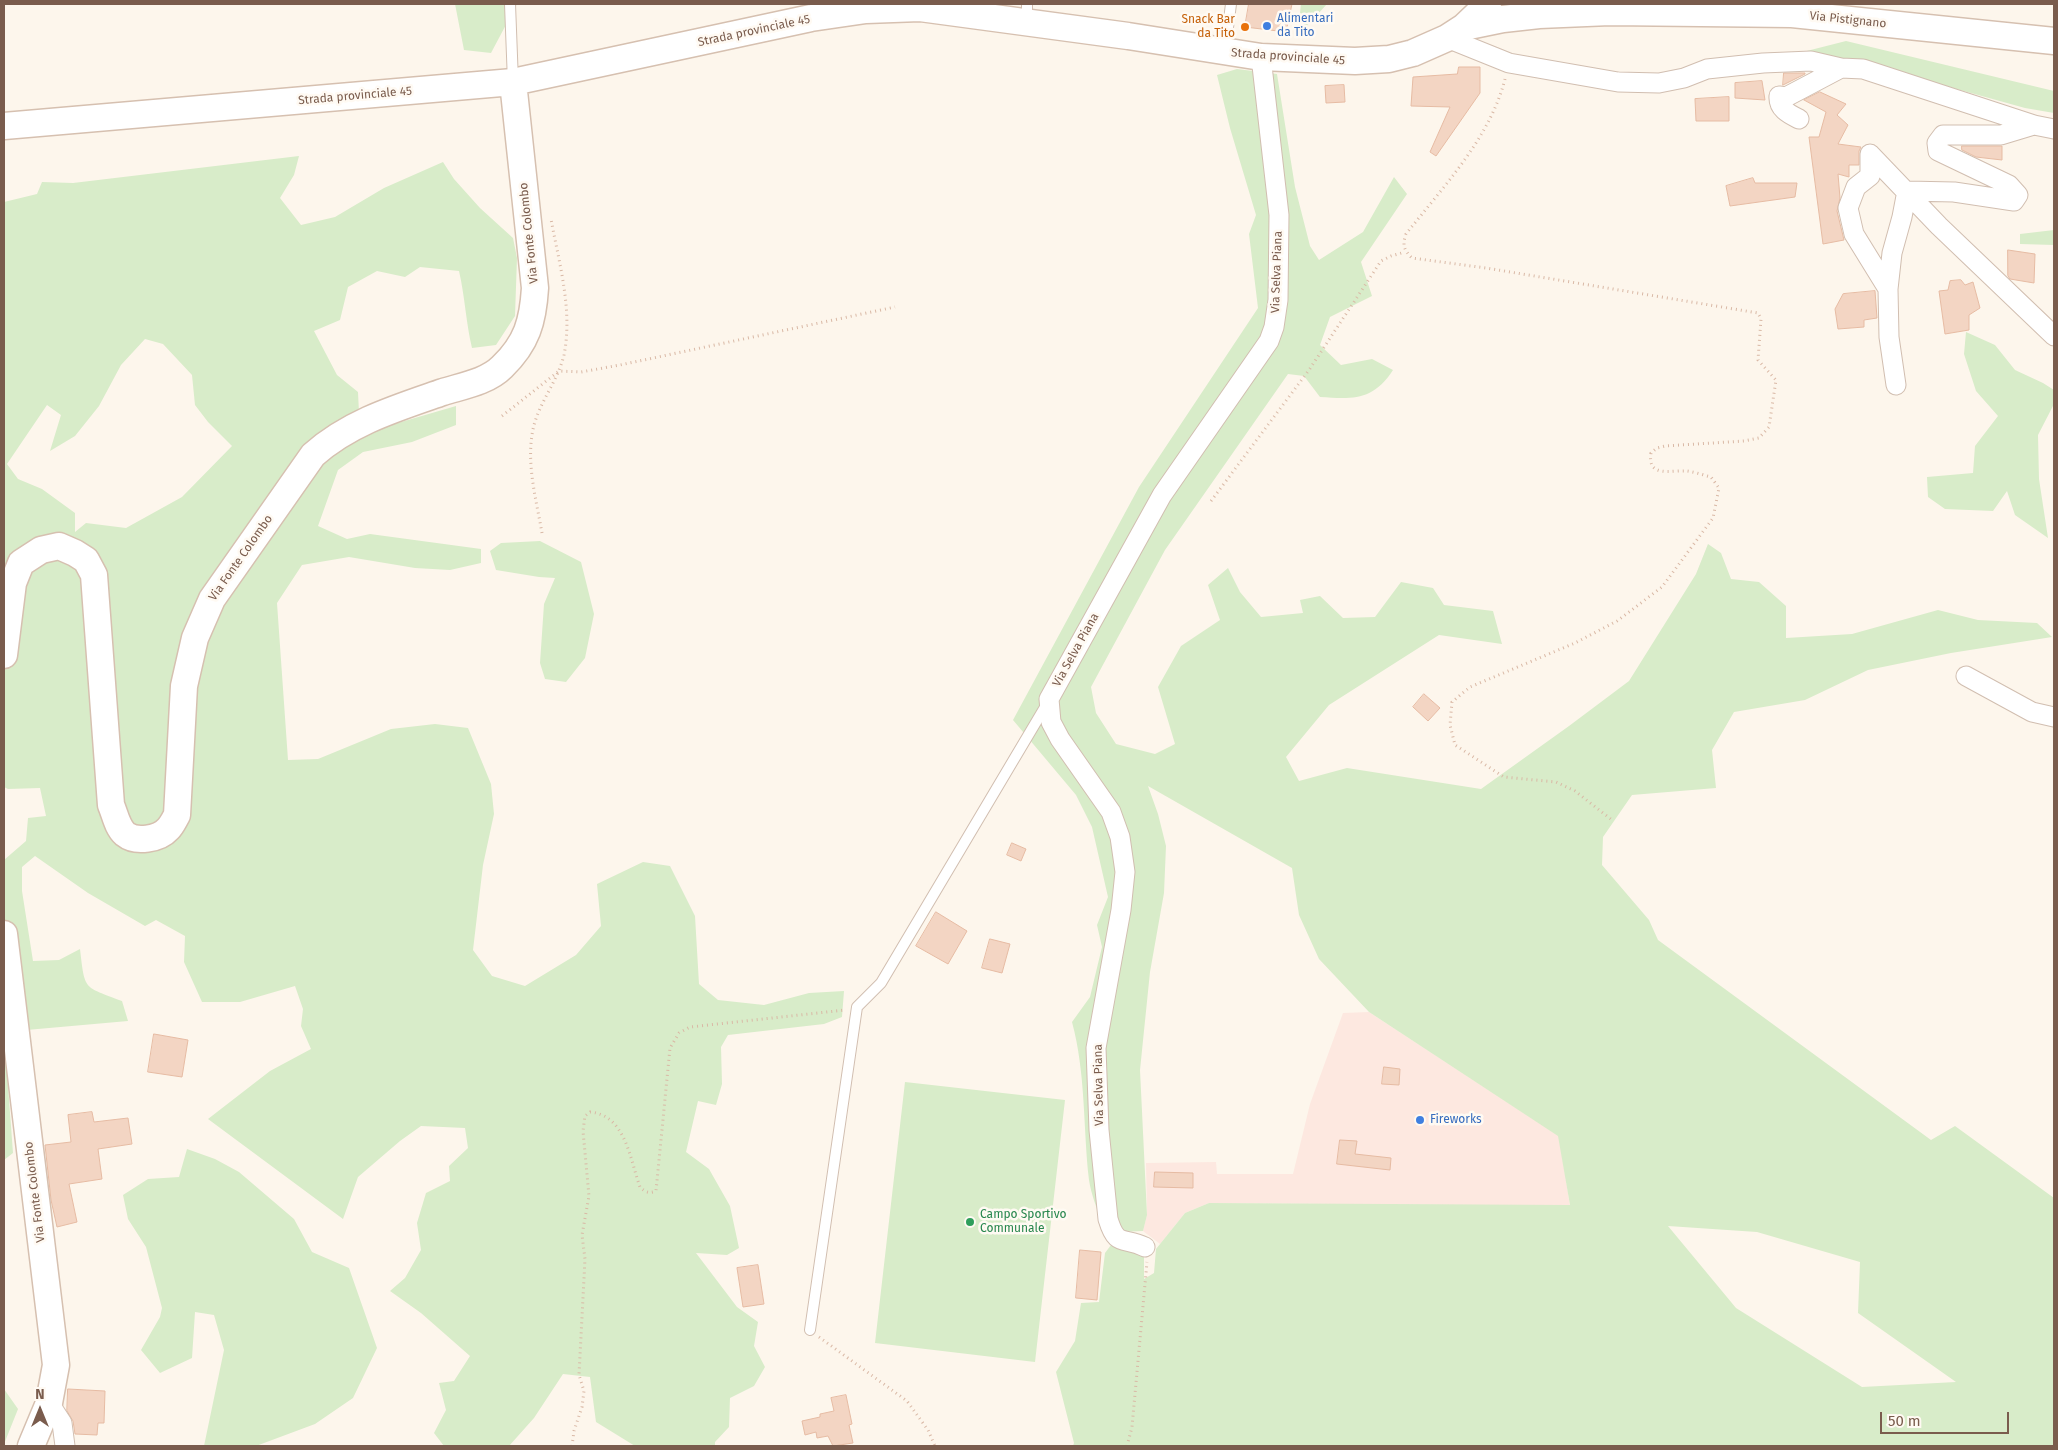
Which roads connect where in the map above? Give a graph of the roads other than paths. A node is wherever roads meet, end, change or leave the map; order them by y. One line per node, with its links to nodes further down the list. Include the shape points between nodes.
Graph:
1 (510, 4): 12 (lane)
2 (1230, 4): 9 (lane)
3 (1488, 4): 7 (street, Strada provinciale 45)
4 (1600, 8): 5 (street, Via Pistignano); 8 (street, Via Pistignano, via 1792,14)
5 (1529, 10): 7 (street, Via Pistignano)
6 (1027, 13): 9 (street, Strada provinciale 45, via 1128,36); 12 (street, Strada provinciale 45, via 920,8 866,10 811,18)
7 (1456, 32): 10 (street, Strada provinciale 45, via 1413,53 1389,59 1355,62); 11 (street, via 1509,63 1618,82 1659,84 1707,69 1763,64 1811,61)
8 (2054, 41)
9 (1225, 52): 10 (street, Strada provinciale 45)
10 (1261, 58): 23 (street, Via Selva Piana, via 1279,215 1278,300 1274,327 1269,341 1162,495)
11 (1841, 68): 13 (street, via 1786,98 1779,96 1781,108); 14 (street, via 1863,69)
12 (513, 82): 15 (street, Strada provinciale 45); 21 (street, Via Fonte Colombo, via 534,271 533,315 525,337 502,368 487,378 358,424 313,455 212,599 195,638 184,686 177,815 168,830 154,838 138,839 125,834 111,805 94,575 86,560 59,546 41,550 21,563 13,582)
13 (1800, 119)
14 (2034, 125): 16 (street); 17 (street, via 2001,135 1943,135 1936,142 1938,150 2009,185 2018,195 2014,201 1954,192)
15 (4, 126)
16 (2054, 129)
17 (1906, 191): 18 (street, via 1892,253); 18 (street, via 1870,154 1870,176 1856,187 1848,208 1854,234); 19 (street)
18 (1888, 289): 20 (street, via 1889,337)
19 (2054, 336)
20 (1896, 385)
21 (4, 655)
22 (1966, 676): 24 (street, via 2032,712)
23 (1049, 699): 26 (street, Via Selva Piana, via 1051,722 1111,812 1120,837 1126,872 1096,1048 1100,1130 1112,1232 1122,1241); 27 (lane, via 881,984 858,1008)
24 (2054, 716)
25 (4, 934): 28 (street, Via Fonte Colombo, via 56,1365)
26 (1144, 1246)
27 (810, 1330)
28 (48, 1403): 29 (street, Via Fonte Colombo); 30 (street, via 62,1423)
29 (30, 1446)
30 (65, 1446)

